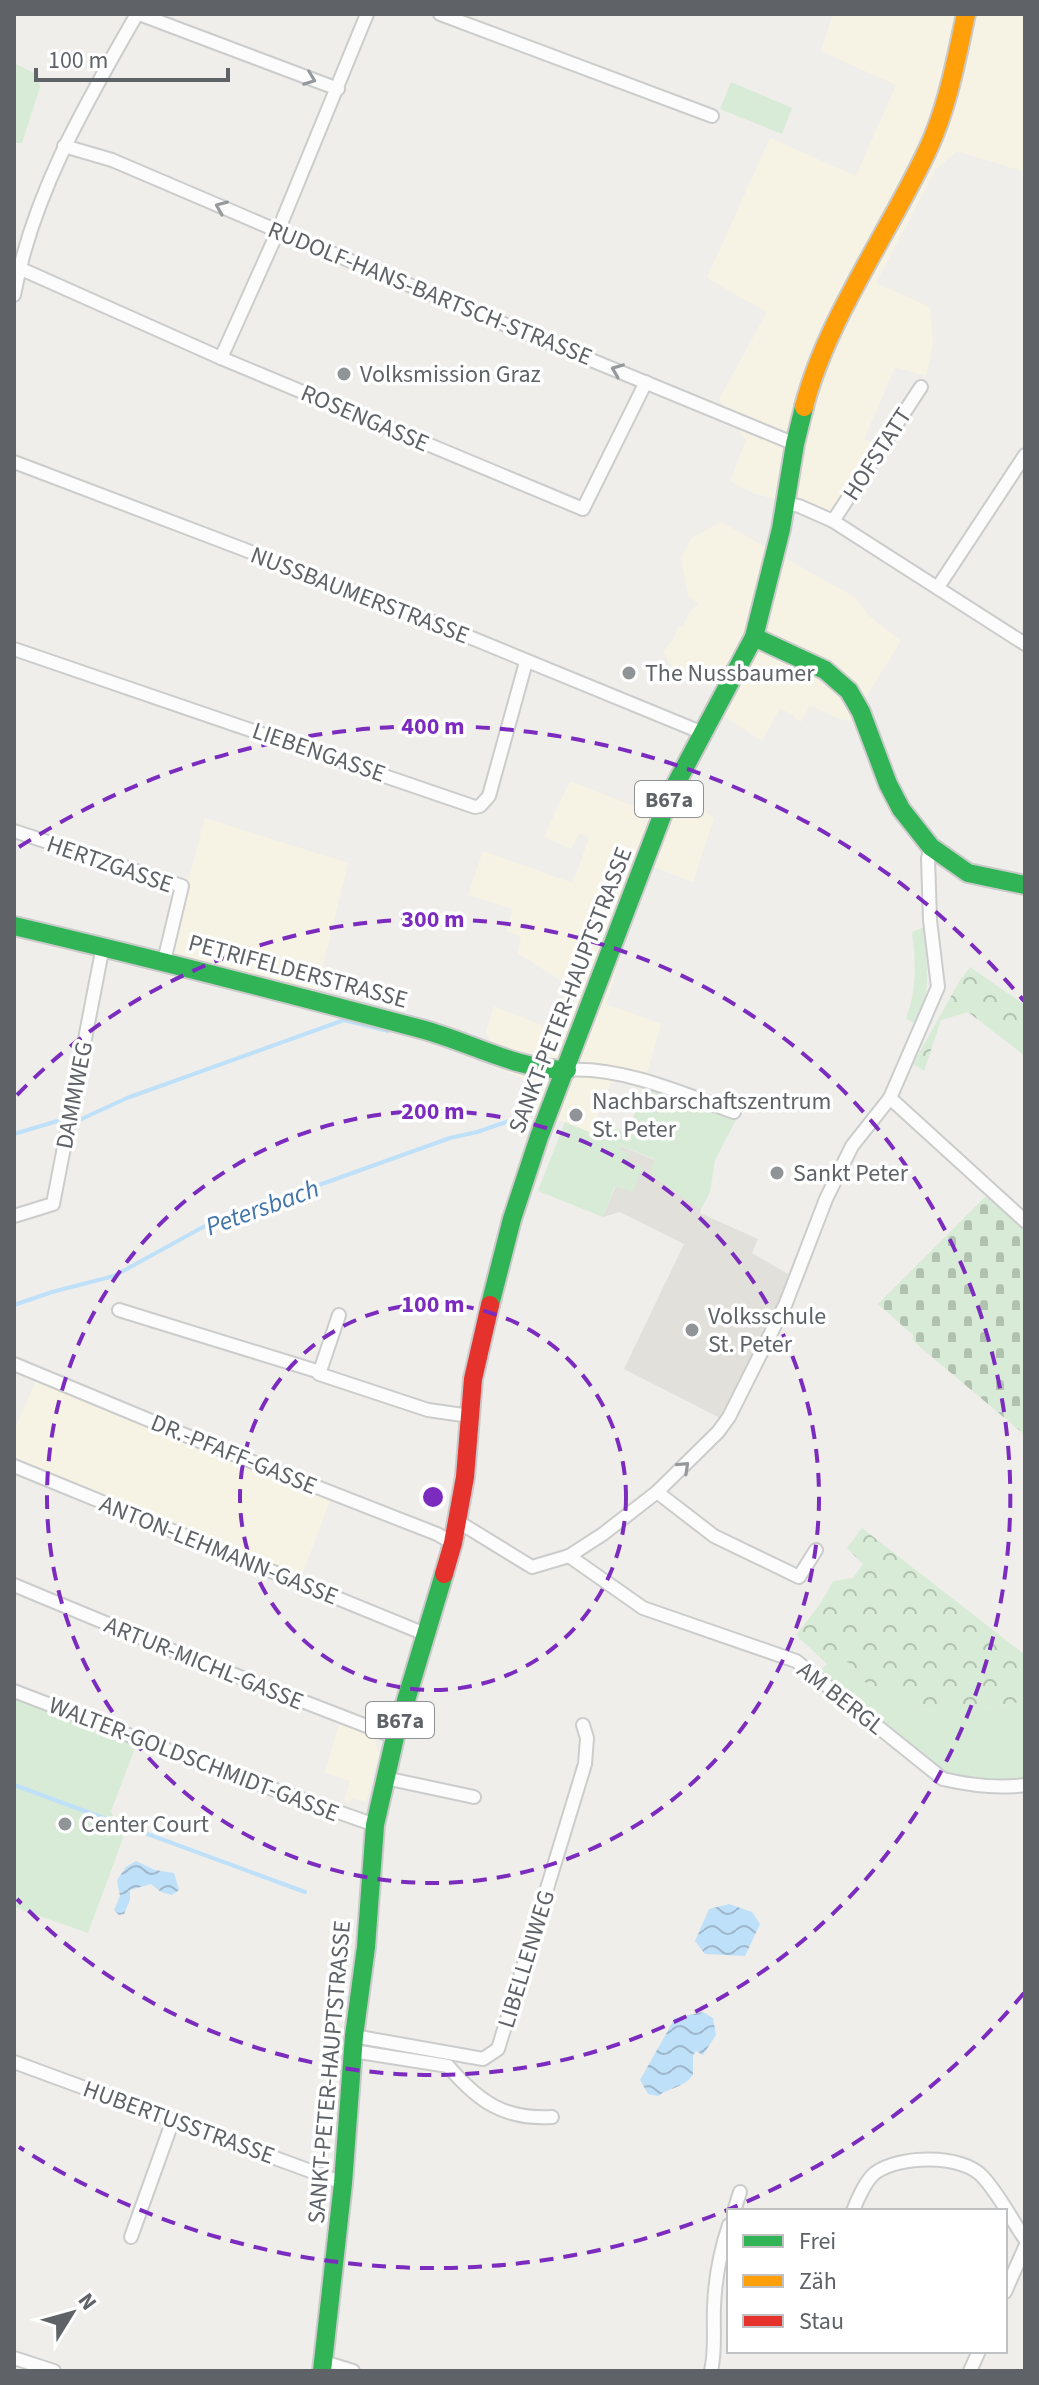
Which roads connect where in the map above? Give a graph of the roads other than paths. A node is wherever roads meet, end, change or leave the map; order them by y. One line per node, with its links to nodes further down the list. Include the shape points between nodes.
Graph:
1 (138, 14): 5 (street, one-way to 5); 7 (street)
2 (367, 14): 5 (street)
3 (440, 14): 6 (street)
4 (966, 14): 14 (main road, SANKT-PETER-HAUPTSTRASSE / B67a, via 949,93 929,147 835,327 810,383)
5 (338, 89): 8 (street)
6 (712, 116)
7 (64, 146): 8 (street, RUDOLF-HANS-BARTSCH-STRASSE, one-way to 7, via 112,160); 9 (street)
8 (278, 231): 11 (street); 12 (street, RUDOLF-HANS-BARTSCH-STRASSE, one-way to 8)
9 (19, 268): 10 (street); 11 (street, ROSENGASSE)
10 (14, 295)
11 (221, 358): 12 (street, ROSENGASSE, via 583,509)
12 (646, 382): 14 (street, RUDOLF-HANS-BARTSCH-STRASSE)
13 (921, 387): 18 (street, HOFSTATT)
14 (795, 444): 17 (main road, SANKT-PETER-HAUPTSTRASSE / B67a)
15 (1025, 455): 19 (street)
16 (14, 462): 23 (street, NUSSBAUMERSTRASSE)
17 (785, 503): 18 (street, HOFSTATT); 20 (main road, SANKT-PETER-HAUPTSTRASSE / B67a)
18 (833, 521): 19 (street, HOFSTATT)
19 (938, 587): 21 (street, HOFSTATT)
20 (754, 637): 24 (main road, SANKT-PETER-HAUPTSTRASSE / B67a); 26 (main road, via 825,670 849,691 901,809)
21 (1025, 644)
22 (14, 649): 23 (street, LIEBENGASSE, via 475,807 489,796)
23 (526, 662): 24 (street, NUSSBAUMERSTRASSE)
24 (703, 733): 31 (main road, SANKT-PETER-HAUPTSTRASSE / B67a, via 670,795)
25 (14, 831): 30 (street, HERTZGASSE, via 182,886)
26 (931, 847): 27 (main road, via 968,873); 32 (street, via 930,920 938,987)
27 (1025, 885)
28 (14, 926): 29 (main road, PETRIFELDERSTRASSE)
29 (103, 946): 30 (main road, PETRIFELDERSTRASSE); 34 (street, DAMMWEG, via 53,1204)
30 (164, 961): 31 (main road, PETRIFELDERSTRASSE, via 428,1031 543,1070)
31 (567, 1070): 33 (street, via 612,1074); 41 (main road, SANKT-PETER-HAUPTSTRASSE / B67a, via 519,1194 482,1335)
32 (890, 1098): 35 (street); 43 (street, one-way to 32, via 729,1417 786,1303 852,1146)
33 (734, 1112)
34 (14, 1216)
35 (1025, 1221)
36 (119, 1310): 40 (street)
37 (339, 1315): 40 (street)
38 (309, 1360): 40 (street)
39 (14, 1364): 45 (street, DR.-PFAFF-GASSE)
40 (321, 1368): 41 (street, via 428,1410)
41 (470, 1416): 44 (main road, SANKT-PETER-HAUPTSTRASSE / B67a)
42 (14, 1466): 49 (street, ANTON-LEHMANN-GASSE)
43 (657, 1492): 46 (street, via 714,1536 799,1577); 47 (street)
44 (457, 1521): 45 (main road, SANKT-PETER-HAUPTSTRASSE / B67a); 47 (street, via 532,1567)
45 (453, 1543): 49 (main road, SANKT-PETER-HAUPTSTRASSE / B67a)
46 (816, 1550)
47 (569, 1556): 54 (street, AM BERGL, via 643,1608 796,1661 943,1779)
48 (14, 1585): 52 (street, ARTUR-MICHL-GASSE)
49 (425, 1634): 52 (main road, SANKT-PETER-HAUPTSTRASSE / B67a)
50 (14, 1691): 56 (street, WALTER-GOLDSCHMIDT-GASSE)
51 (583, 1725): 57 (street, LIBELLENWEG, via 585,1764 498,2049 483,2059)
52 (395, 1737): 53 (main road, SANKT-PETER-HAUPTSTRASSE / B67a)
53 (385, 1778): 55 (street); 56 (main road, SANKT-PETER-HAUPTSTRASSE / B67a)
54 (1025, 1785)
55 (474, 1797)
56 (375, 1825): 57 (main road, SANKT-PETER-HAUPTSTRASSE / B67a)
57 (354, 2043): 59 (street, via 448,2066 471,2093 497,2109 531,2118); 61 (main road, SANKT-PETER-HAUPTSTRASSE / B67a)
58 (14, 2062): 60 (street, HUBERTUSSTRASSE)
59 (552, 2117)
60 (173, 2120): 61 (street, HUBERTUSSTRASSE); 68 (street)
61 (343, 2183): 73 (main road, SANKT-PETER-HAUPTSTRASSE / B67a)
62 (740, 2192): 63 (street)
63 (735, 2209)
64 (854, 2209): 65 (street, via 874,2174 924,2159 954,2161 981,2175)
65 (1004, 2209)
66 (1007, 2213): 69 (street)
67 (727, 2231): 76 (street, via 714,2305)
68 (131, 2237)
69 (1025, 2239)
70 (1025, 2247): 71 (street)
71 (1007, 2288)
72 (14, 2358): 74 (street)
73 (323, 2366): 75 (street)
74 (54, 2371)
75 (353, 2371)
76 (711, 2371)

